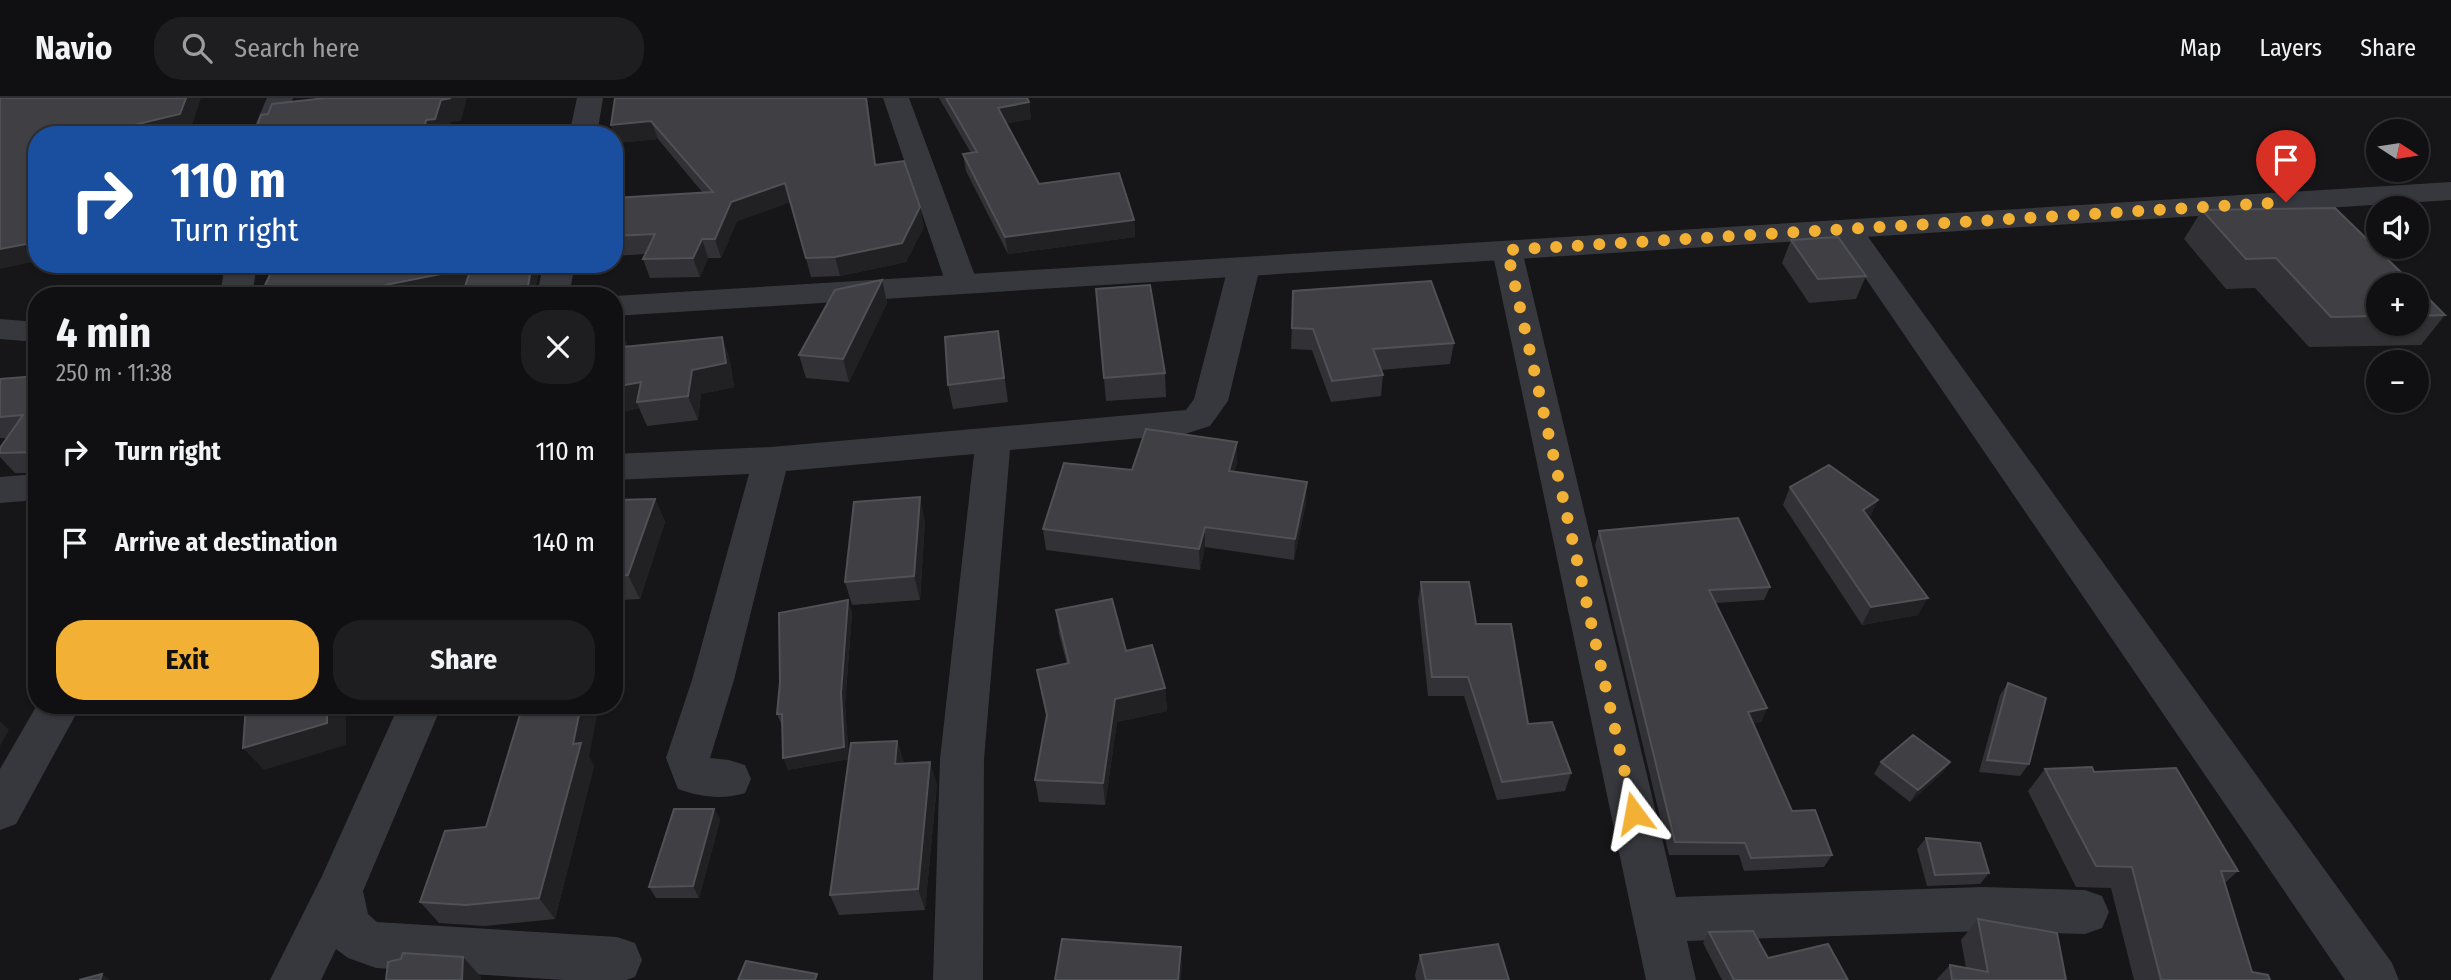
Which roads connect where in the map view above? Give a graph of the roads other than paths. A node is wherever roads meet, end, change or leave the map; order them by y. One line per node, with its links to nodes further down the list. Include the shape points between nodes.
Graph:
1 (281, 98): 4 (street)
2 (590, 98): 5 (street)
3 (896, 98): 10 (street)
4 (269, 126)
5 (585, 126)
6 (2451, 191): 7 (street)
7 (1847, 229): 8 (street); 30 (street)
8 (1507, 250): 9 (street); 25 (street)
9 (1244, 267): 10 (street); 14 (street, via 1211,401 1198,418)
10 (962, 284): 11 (street)
11 (623, 305)
12 (0, 329): 13 (street)
13 (28, 331)
14 (993, 441): 15 (street); 28 (street, via 962,759)
15 (771, 460): 16 (street); 21 (street, via 688,758 694,776)
16 (623, 467)
17 (28, 488): 18 (street)
18 (0, 490)
19 (55, 714): 22 (street)
20 (417, 714): 23 (street)
21 (729, 779)
22 (0, 810)
23 (339, 891): 26 (street, via 351,934 376,945); 27 (street)
24 (2085, 912): 25 (street, via 1983,909)
25 (1658, 920): 29 (street)
26 (618, 960)
27 (295, 980)
28 (958, 980)
29 (1671, 980)
30 (2374, 980)

